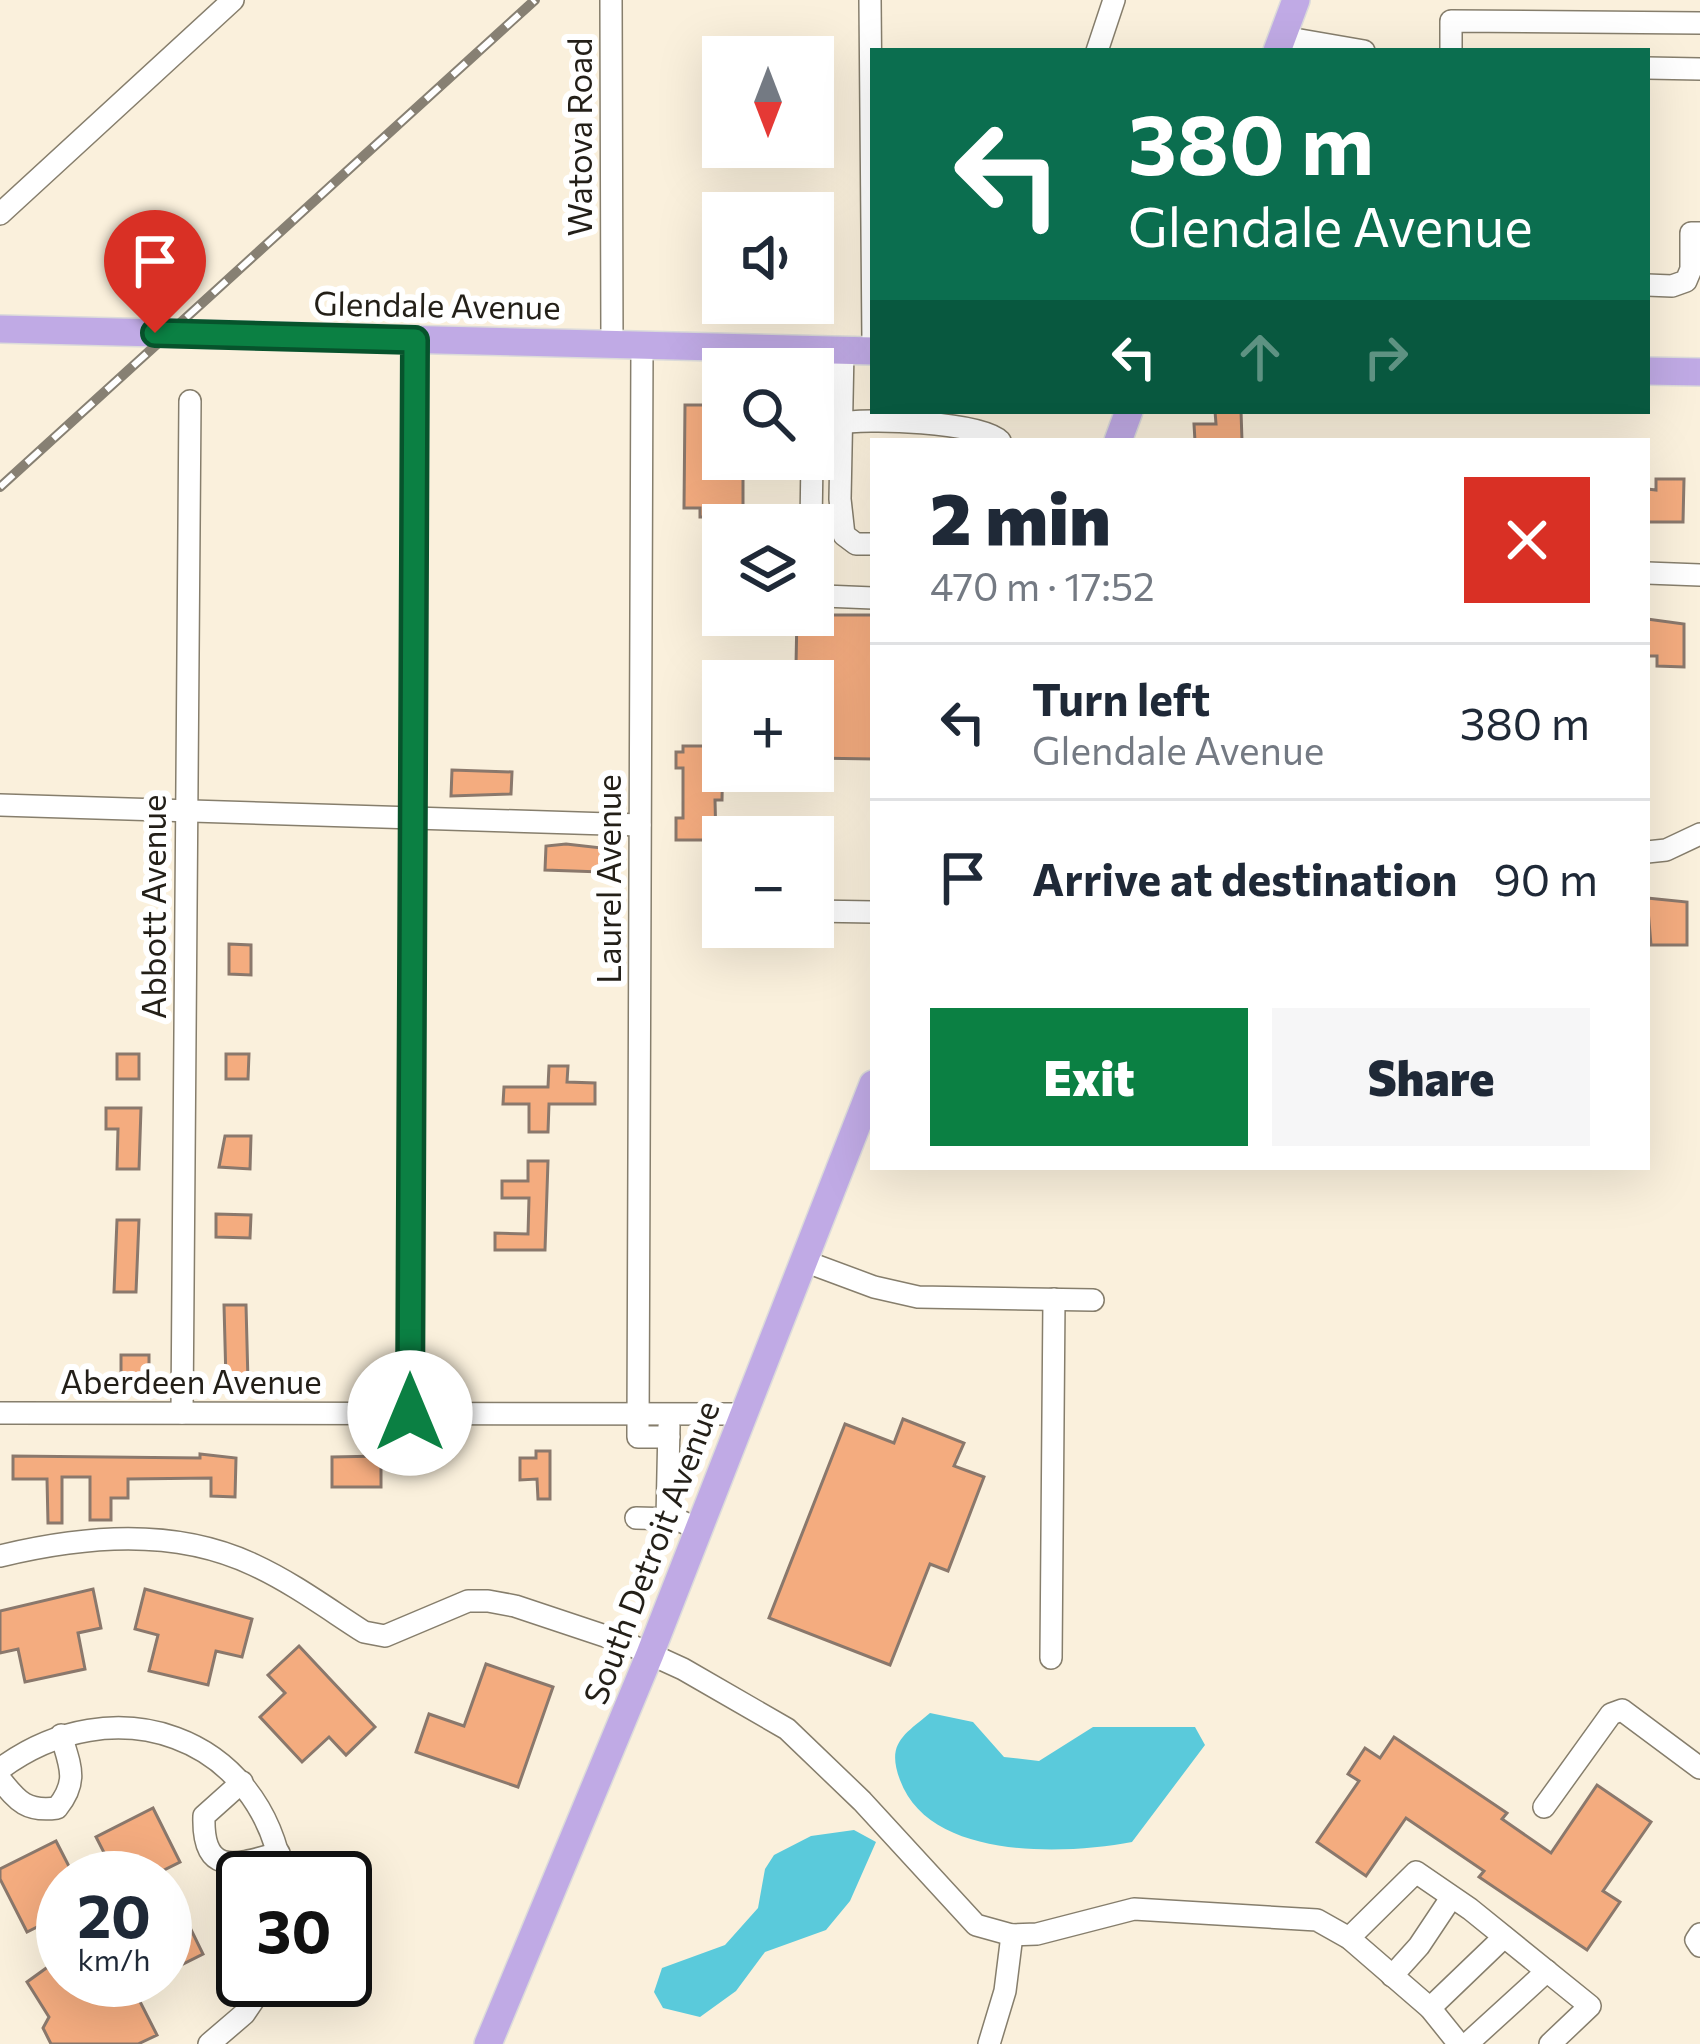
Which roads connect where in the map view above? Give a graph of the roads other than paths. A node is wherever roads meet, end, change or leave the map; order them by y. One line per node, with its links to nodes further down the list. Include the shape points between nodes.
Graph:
1 (233, 0): 14 (street)
2 (611, 0): 19 (street, Watova Road)
3 (870, 0): 8 (street)
4 (1114, 0): 9 (street)
5 (1296, 0): 7 (main road)
6 (1700, 22): 11 (street, via 1451,21)
7 (1280, 44): 10 (street)
8 (870, 48)
9 (1098, 48)
10 (1328, 48)
11 (1451, 48)
12 (1650, 68): 13 (street)
13 (1700, 69)
14 (0, 214)
15 (1700, 233): 16 (street, via 1691,233 1686,281)
16 (1650, 285)
17 (0, 329): 18 (main road, Glendale Avenue)
18 (415, 340): 19 (main road, Glendale Avenue); 36 (street)
19 (612, 345): 20 (main road, Glendale Avenue)
20 (642, 346): 22 (main road, Glendale Avenue); 37 (street, Laurel Avenue)
21 (870, 347): 22 (main road, Glendale Avenue)
22 (843, 350): 26 (street)
23 (1650, 371): 24 (main road)
24 (1700, 372)
25 (190, 401): 35 (street, Abbott Avenue)
26 (841, 422): 27 (street); 28 (street, via 952,425); 29 (street, via 844,535)
27 (834, 425)
28 (997, 438)
29 (870, 544)
30 (1650, 573): 31 (street)
31 (1700, 574)
32 (834, 596): 33 (street)
33 (870, 598)
34 (0, 805): 35 (street)
35 (185, 811): 36 (street); 47 (street, Abbott Avenue)
36 (413, 818): 37 (street); 48 (street)
37 (640, 825): 49 (street, Laurel Avenue)
38 (1700, 834): 39 (street)
39 (1650, 852)
40 (834, 911): 41 (street)
41 (870, 912)
42 (870, 1092): 43 (main road, South Detroit Avenue)
43 (803, 1261): 44 (street, via 918,1297); 51 (main road, South Detroit Avenue)
44 (1054, 1299): 45 (street); 58 (street)
45 (1093, 1300)
46 (0, 1413): 47 (street, Aberdeen Avenue)
47 (182, 1413): 48 (street, Aberdeen Avenue)
48 (410, 1413): 49 (street, Aberdeen Avenue)
49 (638, 1413): 50 (street, Aberdeen Avenue); 52 (street, via 638,1437)
50 (670, 1414): 51 (street, Aberdeen Avenue); 52 (street)
51 (742, 1414): 55 (main road, South Detroit Avenue)
52 (669, 1437): 54 (street)
53 (637, 1518): 54 (street)
54 (668, 1518): 55 (street)
55 (698, 1529): 57 (main road, South Detroit Avenue)
56 (0, 1556): 57 (street, via 94,1539 165,1540 254,1564 364,1632 385,1636 468,1601 488,1601)
57 (650, 1654): 69 (street, via 787,1729 965,1917); 78 (main road, South Detroit Avenue)
58 (1052, 1658)
59 (61, 1735): 60 (street); 62 (street, via 71,1770 70,1792 58,1808 34,1811); 63 (street, via 122,1727 157,1732 204,1750)
60 (0, 1768)
61 (1700, 1768): 64 (street, via 1622,1710 1611,1714)
62 (0, 1778)
63 (242, 1782): 65 (street); 66 (street, via 204,1816 203,1837)
64 (1544, 1807)
65 (278, 1851)
66 (216, 1859)
67 (1451, 1898): 70 (street); 71 (street, via 1416,1872); 74 (street)
68 (1700, 1934): 72 (street)
69 (1012, 1935): 71 (street, via 1134,1909 1317,1920); 79 (street)
70 (1504, 1937): 73 (street); 76 (street)
71 (1349, 1938): 74 (street)
72 (1700, 1946)
73 (1547, 1971): 80 (street); 81 (street, via 1590,2006)
74 (1392, 1976): 76 (street)
75 (249, 2007): 77 (street)
76 (1430, 2008): 80 (street)
77 (209, 2044)
78 (488, 2044)
79 (989, 2044)
80 (1463, 2044)
81 (1550, 2044)

